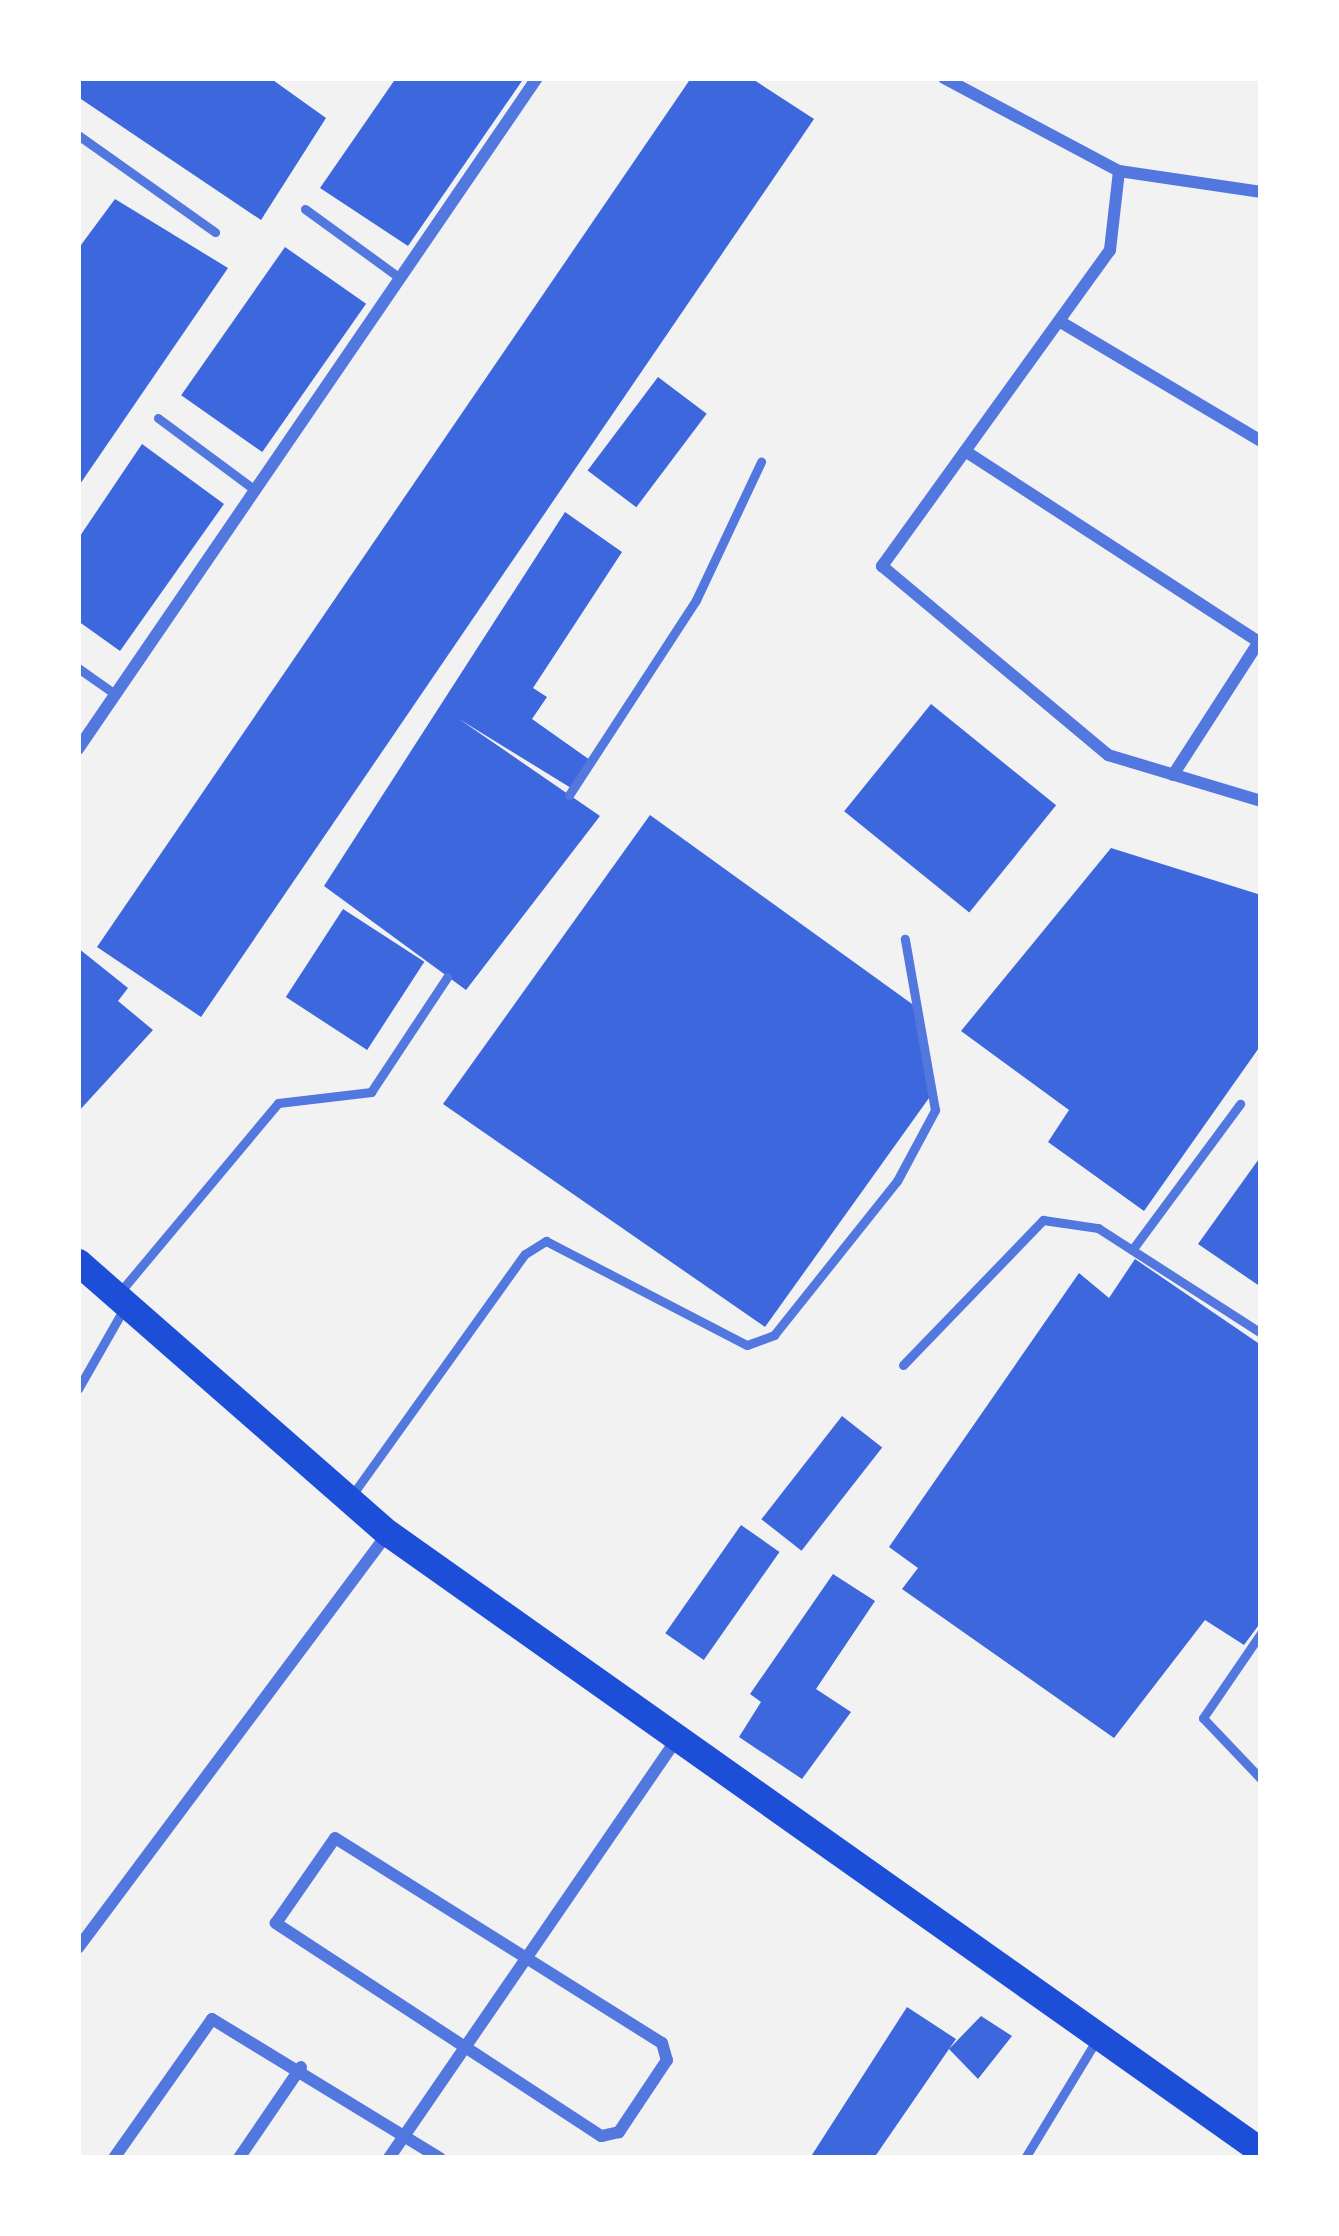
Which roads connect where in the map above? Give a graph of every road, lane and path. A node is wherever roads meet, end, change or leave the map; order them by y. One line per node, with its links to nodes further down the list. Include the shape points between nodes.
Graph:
1 (537, 78): 8 (street)
2 (944, 78): 4 (street)
3 (78, 135): 7 (lane)
4 (1119, 171): 5 (street); 9 (street, via 1110,250)
5 (1261, 192)
6 (305, 209): 8 (lane)
7 (215, 232)
8 (400, 278): 14 (street)
9 (1059, 321): 11 (street); 12 (street)
10 (158, 418): 14 (lane)
11 (1261, 441)
12 (965, 451): 15 (street); 19 (street, via 882,566 1108,755)
13 (761, 462): 20 (lane, via 696,600)
14 (255, 490): 17 (street)
15 (1260, 640): 19 (street)
16 (78, 668): 17 (lane)
17 (116, 694): 18 (street)
18 (78, 748)
19 (1174, 775): 21 (street)
20 (569, 795)
21 (1261, 801)
22 (905, 939): 31 (lane, via 935,1110 896,1181 775,1335 747,1345 546,1241 525,1254)
23 (447, 976): 27 (lane, via 371,1091 278,1103)
24 (1240, 1104): 25 (lane)
25 (1132, 1250): 28 (lane); 29 (lane, via 1098,1228 1043,1220)
26 (78, 1262): 27 (highway)
27 (121, 1300): 30 (lane); 31 (highway)
28 (1261, 1333)
29 (904, 1365)
30 (78, 1389)
31 (349, 1499): 32 (highway)
32 (388, 1533): 34 (highway); 36 (street)
33 (1261, 1633): 35 (lane, via 1203,1714)
34 (674, 1743): 37 (street); 38 (highway)
35 (1261, 1779)
36 (78, 1948)
37 (532, 1958): 39 (street); 39 (street, via 668,2050 619,2132 601,2136); 39 (street, via 335,1838 276,1923)
38 (1099, 2036): 42 (highway); 47 (lane)
39 (467, 2049): 41 (street)
40 (301, 2067): 41 (street); 43 (street, via 212,2019); 44 (street)
41 (404, 2136): 45 (street); 46 (street)
42 (1261, 2151)
43 (114, 2158)
44 (239, 2158)
45 (389, 2158)
46 (440, 2158)
47 (1025, 2158)

